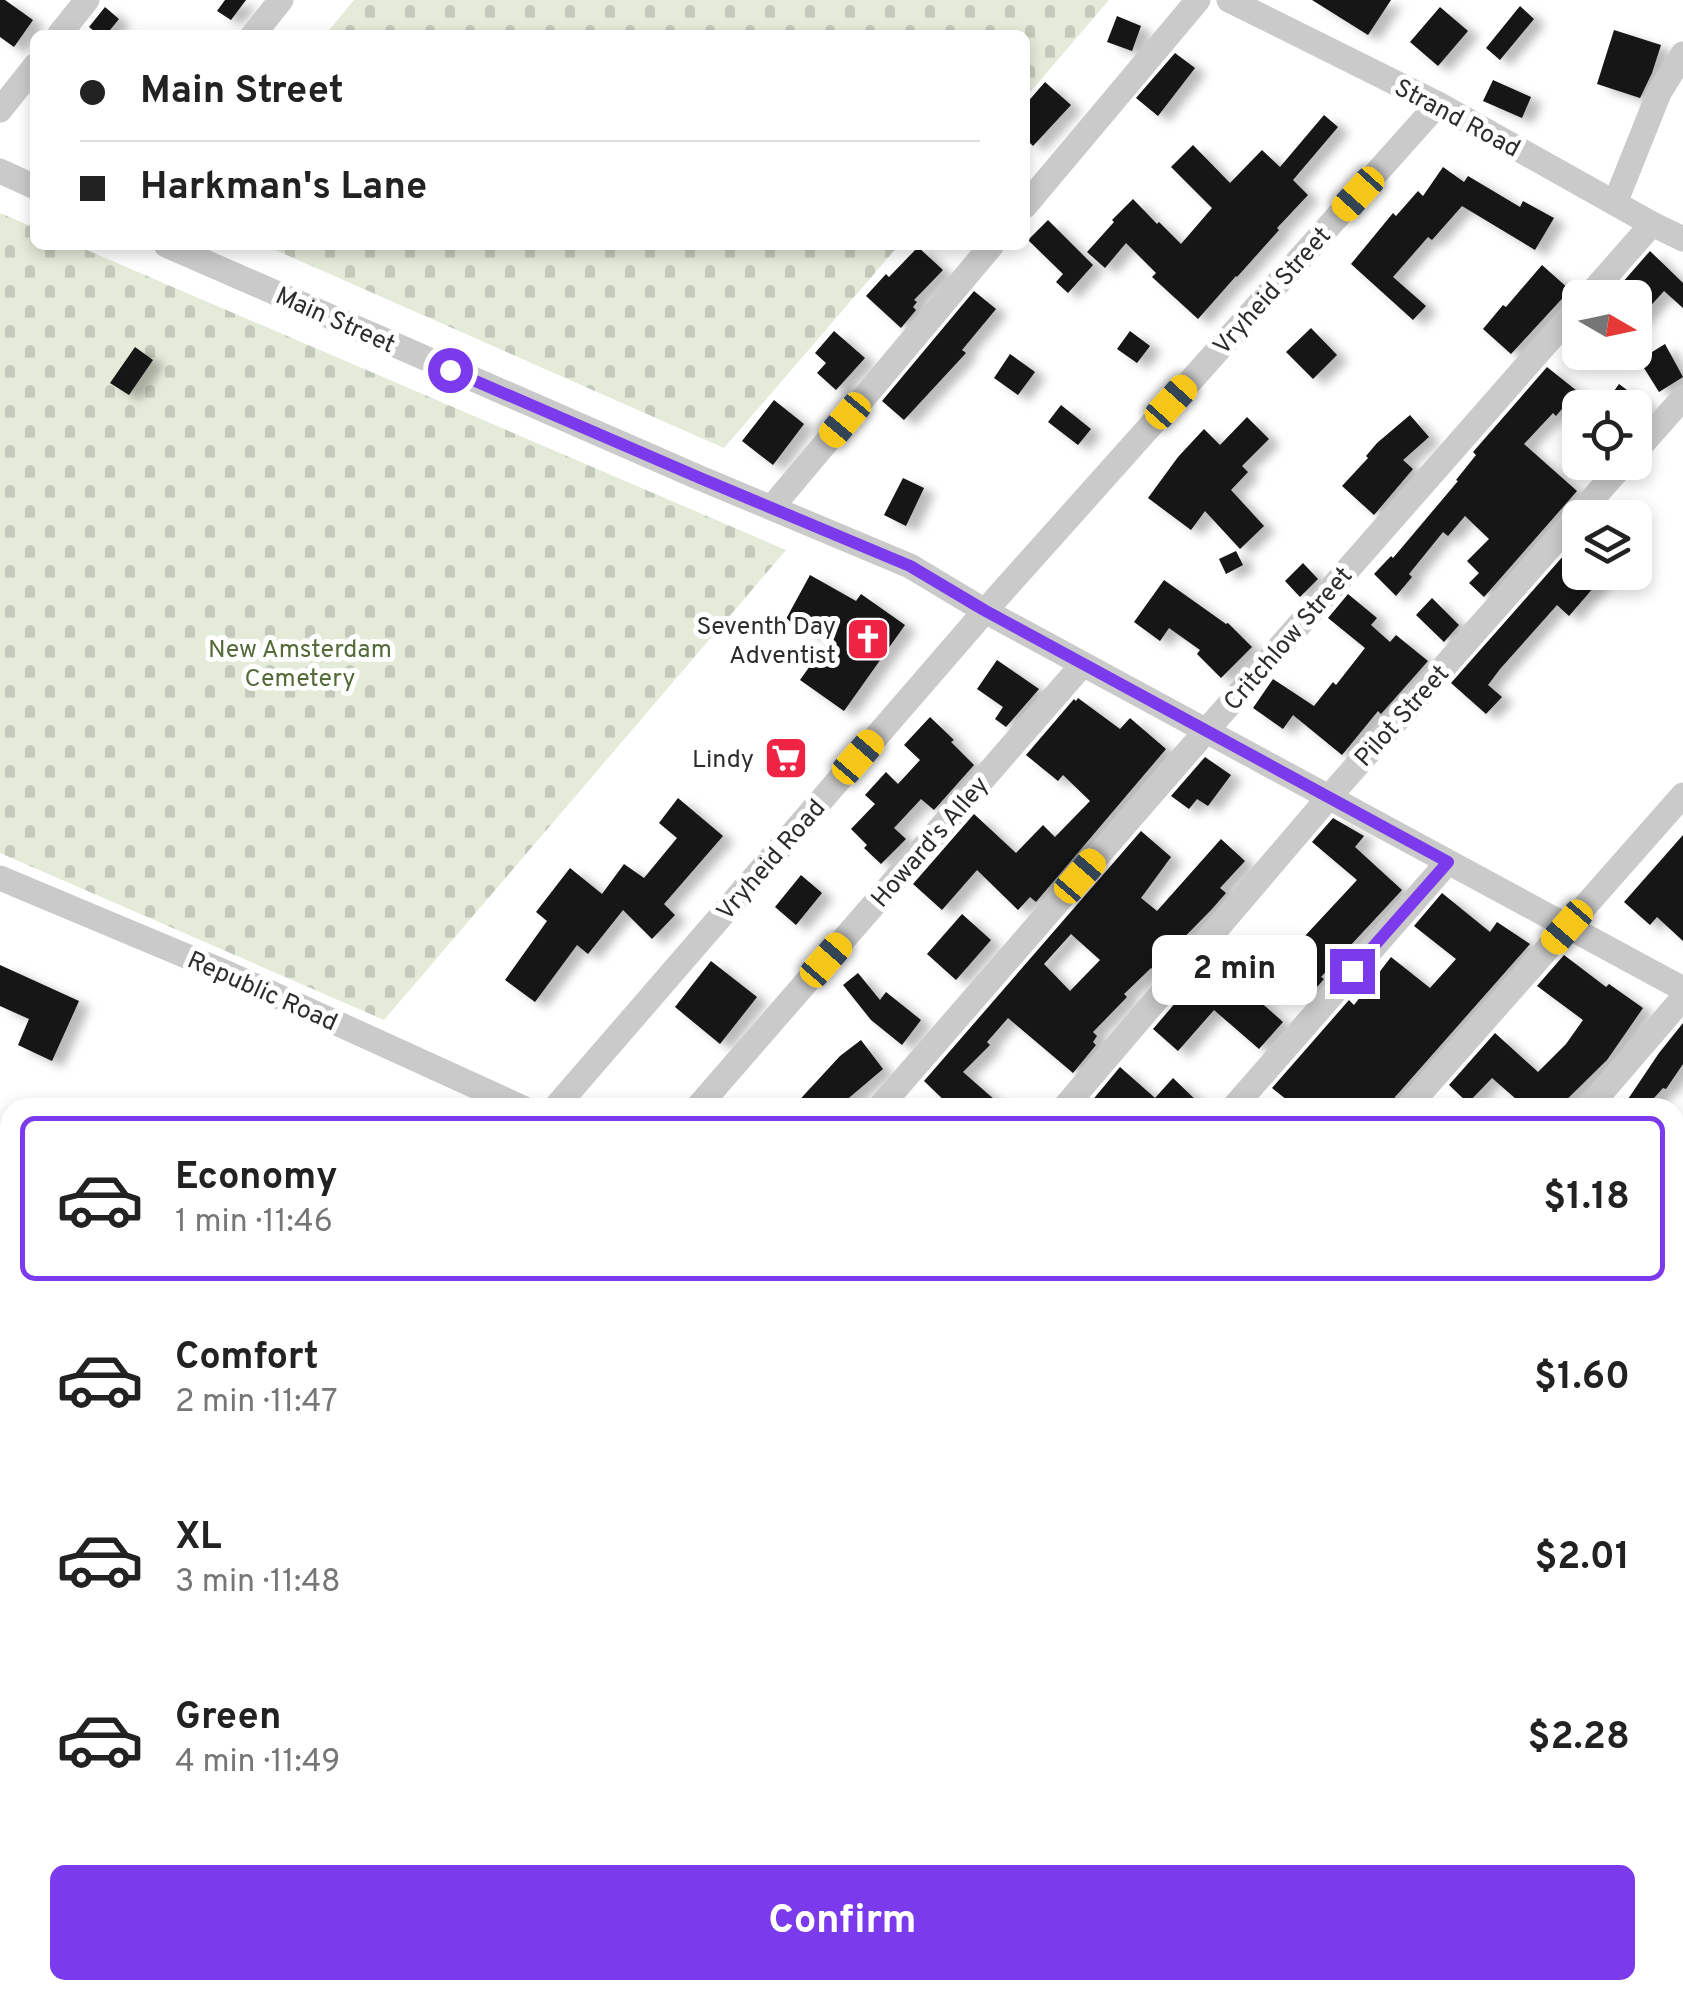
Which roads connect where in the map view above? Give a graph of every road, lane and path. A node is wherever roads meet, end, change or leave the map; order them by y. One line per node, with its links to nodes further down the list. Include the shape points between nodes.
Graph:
1 (86, 0): 5 (street)
2 (281, 0): 6 (street)
3 (1198, 0): 13 (street)
4 (1230, 0): 9 (street, Strand Road)
5 (63, 30)
6 (256, 30)
7 (1683, 54): 14 (street, via 1659,94)
8 (30, 72): 10 (street)
9 (1438, 104): 14 (street, Strand Road); 25 (street, Vryheid Street)
10 (0, 110)
11 (0, 171): 12 (street)
12 (30, 185)
13 (1030, 200)
14 (1615, 204): 15 (street, Strand Road)
15 (1652, 224): 16 (street, Strand Road); 19 (street)
16 (1683, 239)
17 (178, 250): 24 (street, Main Street)
18 (988, 250): 24 (street)
19 (1603, 280)
20 (1562, 326): 27 (street, Critchlow Street)
21 (1683, 398): 22 (street)
22 (1652, 433)
23 (1610, 480): 29 (street, Pilot Street)
24 (772, 508): 25 (street, Main Street, via 910,566)
25 (984, 610): 26 (street, Main Street); 36 (street, Vryheid Road)
26 (1084, 664): 27 (street, Main Street); 37 (street, Howard's Alley)
27 (1206, 731): 29 (street, Main Street); 38 (street, Critchlow Street)
28 (1683, 795): 32 (street)
29 (1328, 797): 30 (street, Main Street); 39 (street, Pilot Street)
30 (1448, 862): 32 (street, Main Street); 40 (street)
31 (0, 878): 35 (street, Republic Road)
32 (1567, 927): 33 (street, Main Street); 41 (street)
33 (1683, 990)
34 (1683, 998): 42 (street)
35 (501, 1098)
36 (564, 1098)
37 (706, 1098)
38 (888, 1098)
39 (1072, 1098)
40 (1242, 1098)
41 (1416, 1098)
42 (1597, 1098)

